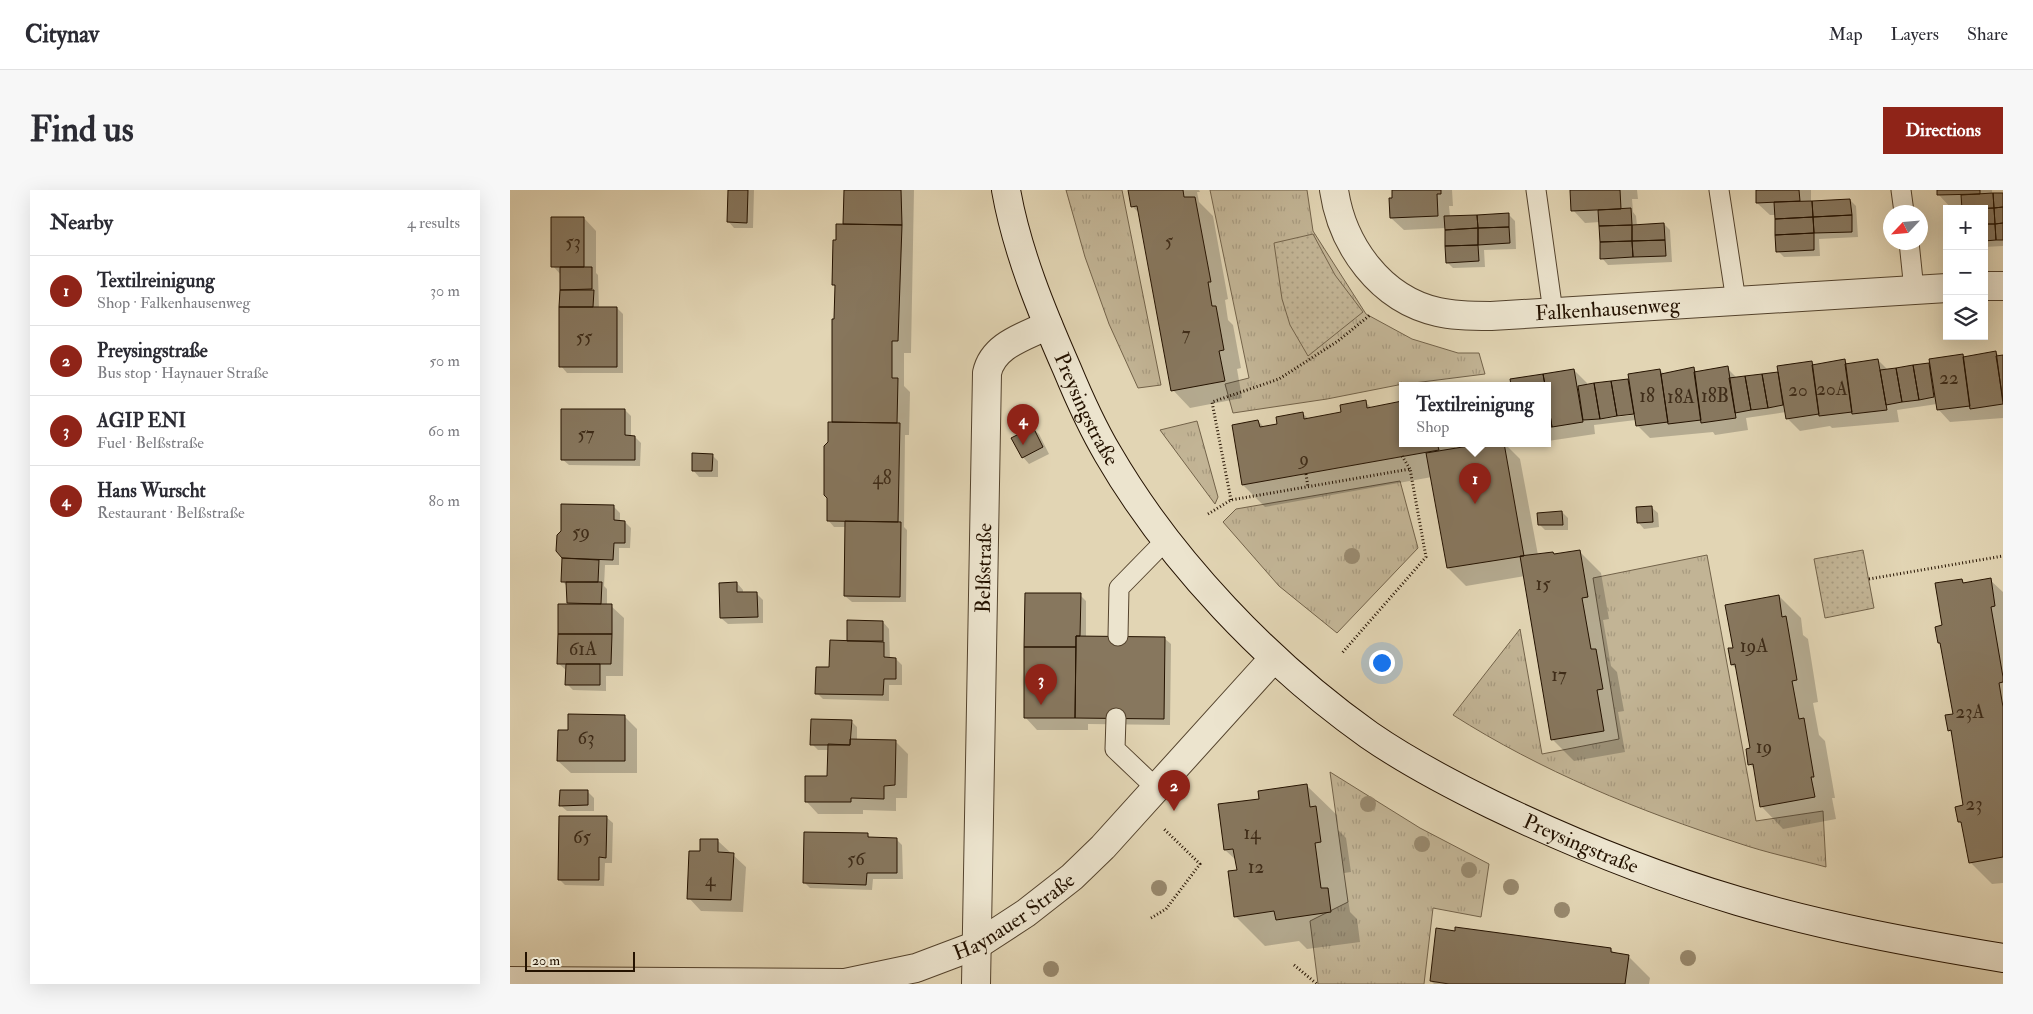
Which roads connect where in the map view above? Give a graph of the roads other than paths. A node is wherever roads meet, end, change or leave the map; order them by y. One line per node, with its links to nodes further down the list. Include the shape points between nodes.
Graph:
1 (1006, 190): 14 (street, via 1025,264)
2 (1334, 190): 13 (street, Falkenhausenweg, via 1343,230 1354,250 1374,276 1395,293 1436,312 1492,316)
3 (1536, 190): 13 (lane)
4 (1719, 190): 12 (lane)
5 (1901, 190): 6 (lane)
6 (1903, 205)
7 (1910, 250): 11 (lane)
8 (1988, 286): 9 (street)
9 (2003, 286)
10 (1943, 288): 11 (street, Falkenhausenweg)
11 (1914, 290): 12 (street, Falkenhausenweg)
12 (1736, 300): 13 (street, Falkenhausenweg)
13 (1553, 312)
14 (1048, 325): 15 (street, Preysingstraße, via 1107,452); 20 (street, Belßstraße, via 998,351 987,373)
15 (1167, 539): 16 (lane, via 1119,588); 17 (street, Preysingstraße, via 1216,600)
16 (1118, 636)
17 (1274, 658): 19 (street, Haynauer Straße); 21 (street, Preysingstraße, via 1370,736 1442,780 1598,852 1749,904 1877,936)
18 (1116, 718): 19 (lane, via 1115,750)
19 (1156, 788): 20 (street, Haynauer Straße, via 1072,877)
20 (977, 945): 22 (street, Haynauer Straße, via 916,968 845,983); 23 (street, Belßstraße)
21 (2003, 958)
22 (510, 981)
23 (976, 984)

